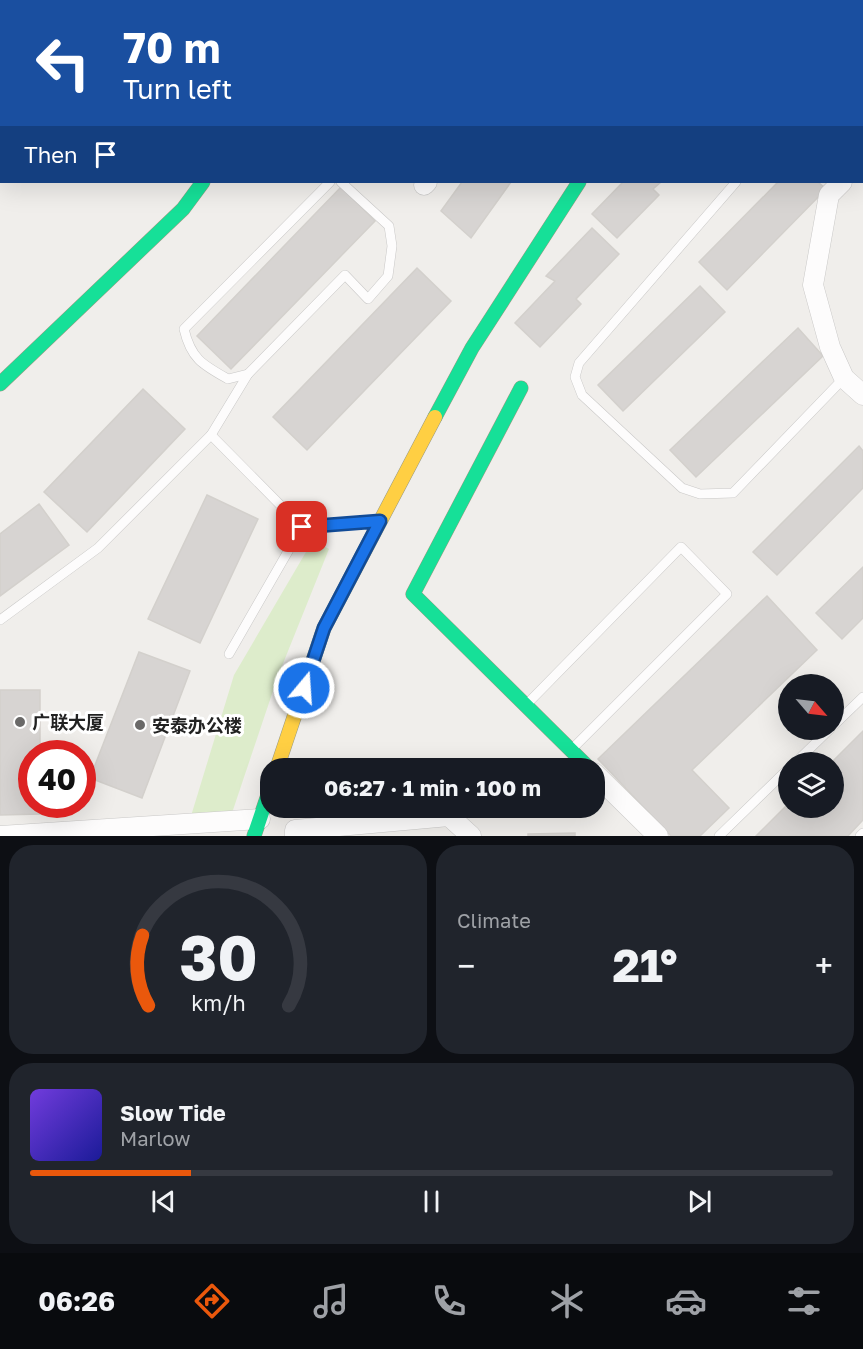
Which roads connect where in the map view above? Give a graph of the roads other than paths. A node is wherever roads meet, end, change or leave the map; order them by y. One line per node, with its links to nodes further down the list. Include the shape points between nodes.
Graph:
1 (202, 183): 9 (street, via 183,209)
2 (329, 183): 7 (lane, via 184,329 188,345 202,364 228,379)
3 (342, 183): 7 (lane, via 389,225 392,246 388,276 368,299 345,275)
4 (578, 183): 13 (street, via 472,348)
5 (735, 183): 8 (lane, via 579,363 574,377 582,395 682,488 700,494 733,493)
6 (841, 183): 8 (street, via 829,195 813,285 830,347)
7 (248, 374): 12 (lane)
8 (844, 378): 11 (street)
9 (0, 384)
10 (521, 388): 18 (street, via 413,594)
11 (863, 395)
12 (211, 435): 14 (lane); 15 (lane, via 98,548)
13 (380, 521): 14 (lane); 23 (street, via 324,628)
14 (302, 527): 16 (lane)
15 (0, 620)
16 (229, 654)
17 (863, 697): 19 (lane)
18 (526, 705): 21 (street); 21 (lane, via 681,547 727,594)
19 (844, 715)
20 (819, 740): 22 (lane)
21 (571, 750): 24 (street)
22 (806, 752)
23 (280, 758)
24 (579, 758)
25 (778, 779): 33 (lane)
26 (605, 784): 32 (street)
27 (257, 828): 29 (street)
28 (863, 832): 34 (lane)
29 (0, 836)
30 (295, 836): 31 (street, via 295,830 449,816)
31 (471, 836)
32 (658, 836)
33 (719, 836)
34 (860, 836)

